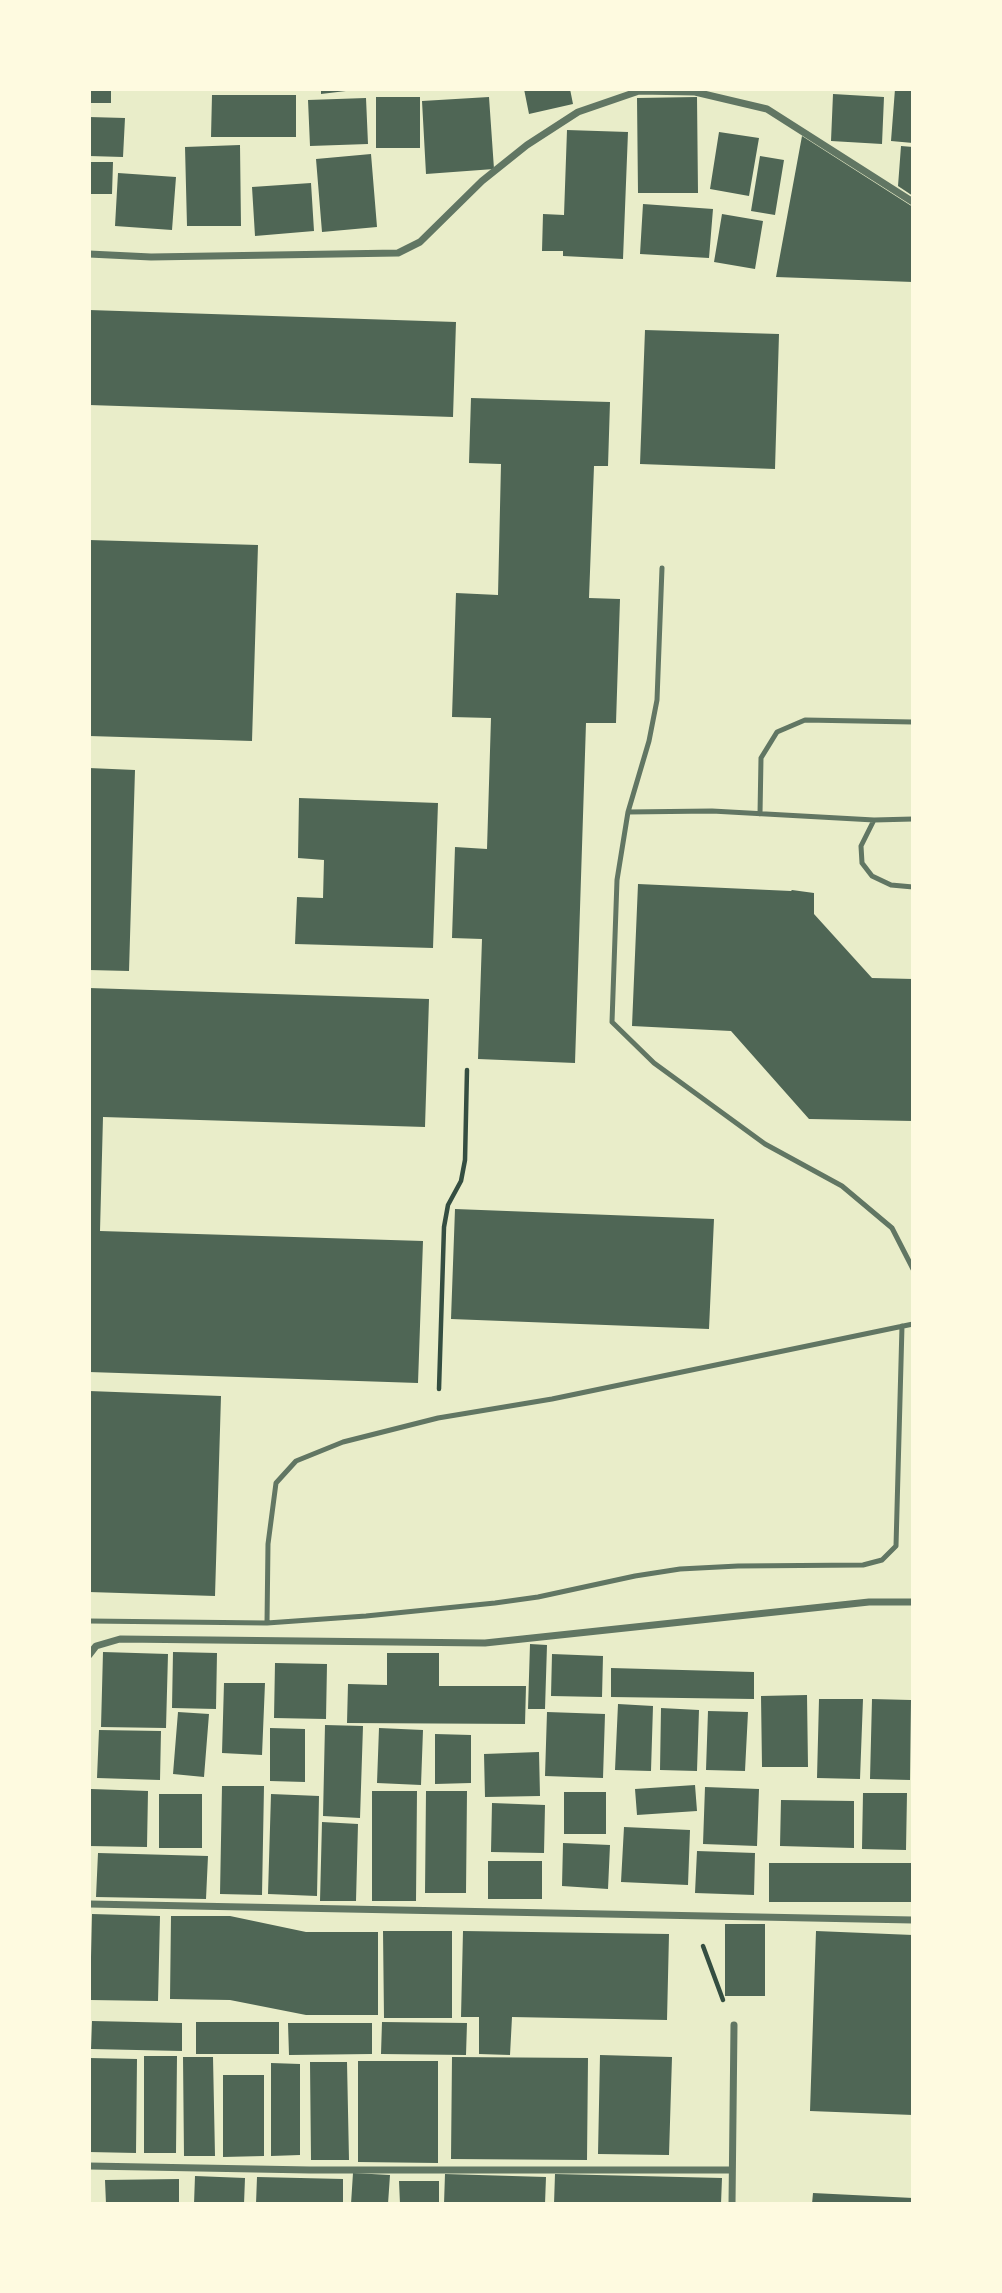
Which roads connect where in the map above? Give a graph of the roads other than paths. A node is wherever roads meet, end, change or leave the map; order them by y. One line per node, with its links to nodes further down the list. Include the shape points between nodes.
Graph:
1 (913, 202): 2 (street, via 767,109 695,92 639,91 578,112 527,145 482,181 420,242 398,253)
2 (89, 254)
3 (662, 568): 5 (lane, via 657,700)
4 (913, 722): 6 (lane, via 805,720 776,732 761,758)
5 (628, 812): 6 (lane); 10 (lane, via 617,880 612,1022 654,1063 765,1144 842,1185 892,1228)
6 (760, 814): 8 (lane)
7 (913, 819): 8 (lane)
8 (874, 820): 9 (lane, via 861,846 862,863 872,876 891,885)
9 (913, 887)
10 (913, 1269)
11 (913, 1324): 12 (lane)
12 (902, 1326): 15 (lane, via 564,1397 438,1418 343,1442 296,1461 276,1483 268,1544); 15 (lane, via 896,1546 882,1560 863,1565 680,1569 495,1603)
13 (913, 1602): 16 (street, via 869,1602 485,1643 120,1639 96,1646)
14 (89, 1621): 15 (lane)
15 (267, 1623)
16 (89, 1654)
17 (89, 1904): 18 (street)
18 (913, 1920)
19 (734, 2025): 21 (street)
20 (89, 2166): 21 (street)
21 (732, 2170): 22 (street)
22 (732, 2204)

